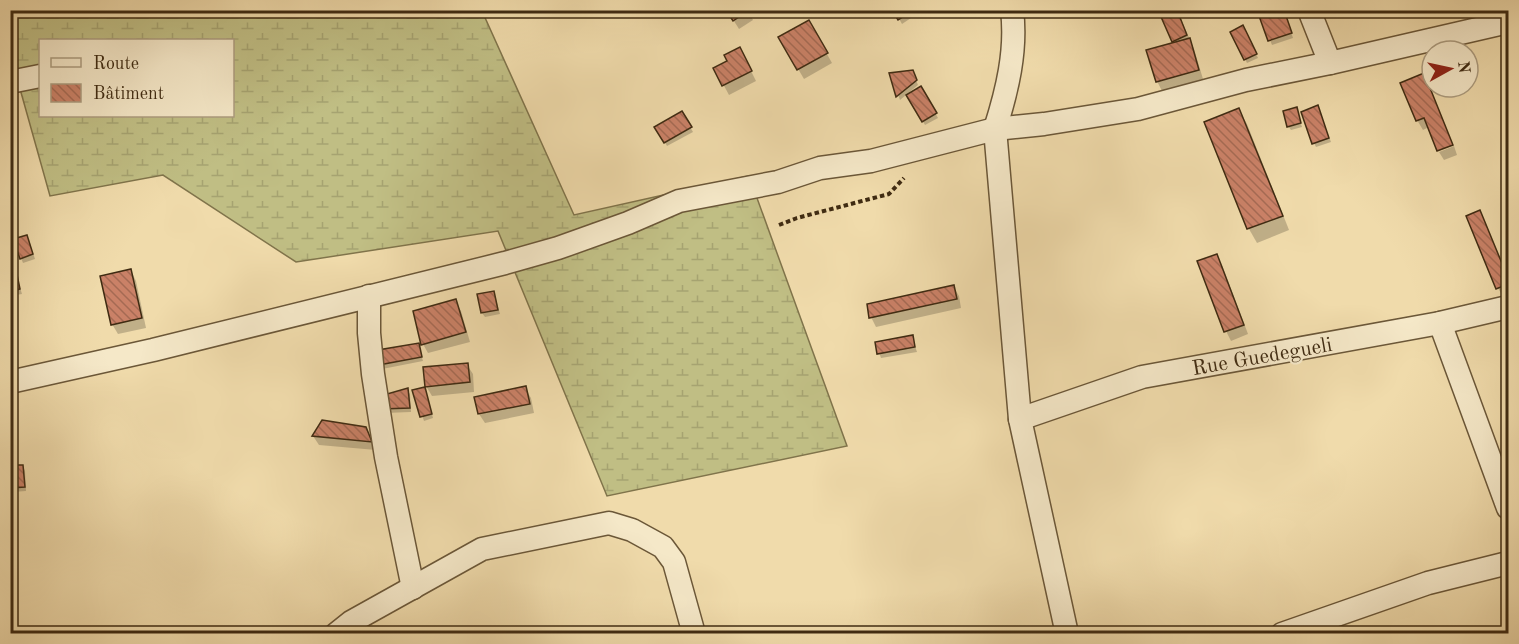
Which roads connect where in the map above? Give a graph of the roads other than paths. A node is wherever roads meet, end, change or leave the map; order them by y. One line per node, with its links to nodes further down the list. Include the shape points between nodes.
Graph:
1 (1012, 10): 7 (street, via 1014,32 1007,89)
2 (1309, 10): 4 (street)
3 (1509, 22): 4 (street)
4 (1330, 63): 7 (street, via 1138,108)
5 (39, 76): 6 (street)
6 (10, 82)
7 (995, 129): 8 (street, via 872,161 820,168 778,182 679,201 558,248); 12 (street)
8 (369, 296): 11 (street, via 153,351); 15 (street, via 372,371)
9 (1509, 307): 10 (street, Rue Guedegueli)
10 (1440, 323): 12 (street, Rue Guedegueli, via 1142,377); 13 (street)
11 (10, 382)
12 (1020, 419): 18 (street)
13 (1509, 508)
14 (1509, 563): 19 (street, via 1428,584)
15 (413, 588): 16 (street); 17 (street, via 482,549 609,523 632,530 663,548 674,562)
16 (336, 633)
17 (694, 633)
18 (1067, 633)
19 (1282, 633)

